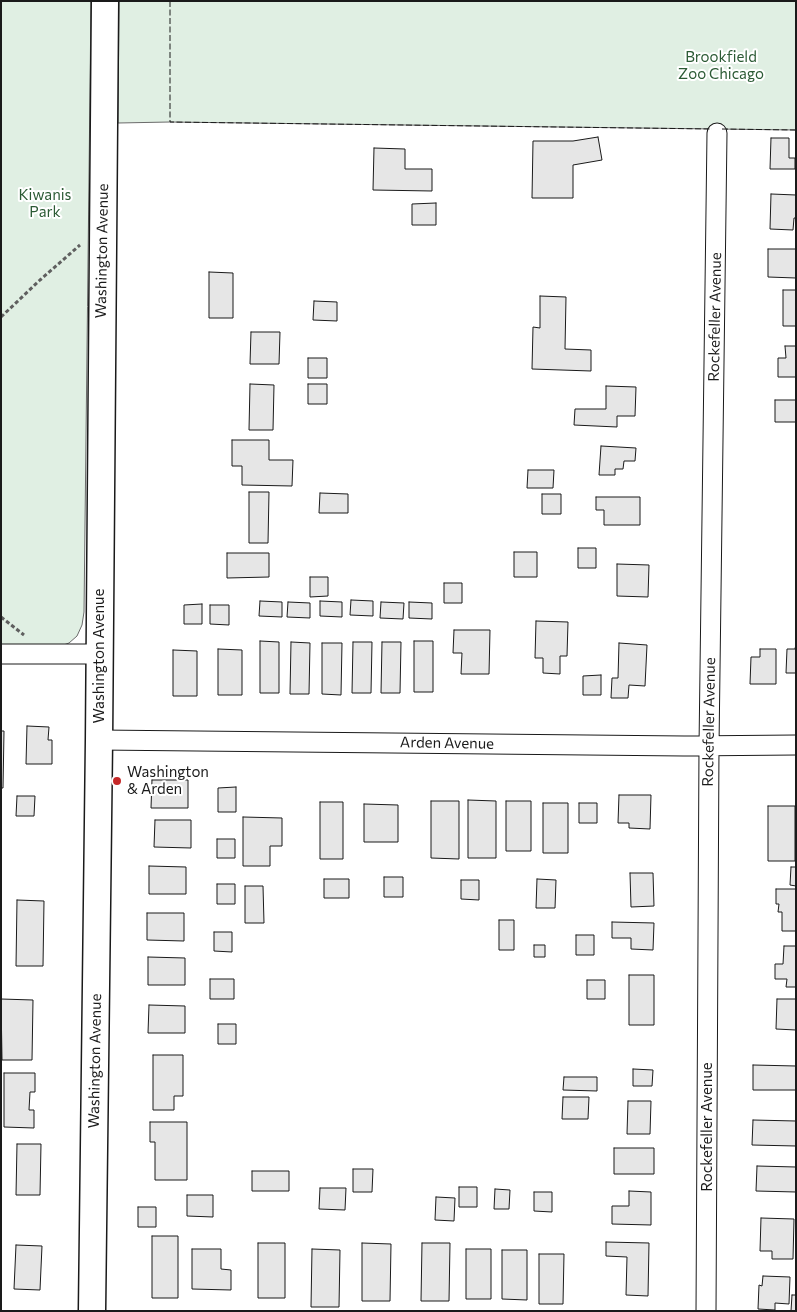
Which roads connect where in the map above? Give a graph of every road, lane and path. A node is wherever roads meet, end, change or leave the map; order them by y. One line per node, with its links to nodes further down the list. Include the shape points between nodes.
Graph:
1 (105, 1): 6 (street, Washington Avenue)
2 (717, 133): 9 (street, Rockefeller Avenue)
3 (85, 241): 4 (path)
4 (1, 317)
5 (1, 654): 6 (street)
6 (99, 654): 7 (street, Washington Avenue)
7 (99, 740): 9 (street, Arden Avenue); 10 (street, Washington Avenue)
8 (796, 745): 9 (street, Arden Avenue)
9 (709, 746): 11 (street, Rockefeller Avenue)
10 (92, 1311)
11 (706, 1311)

